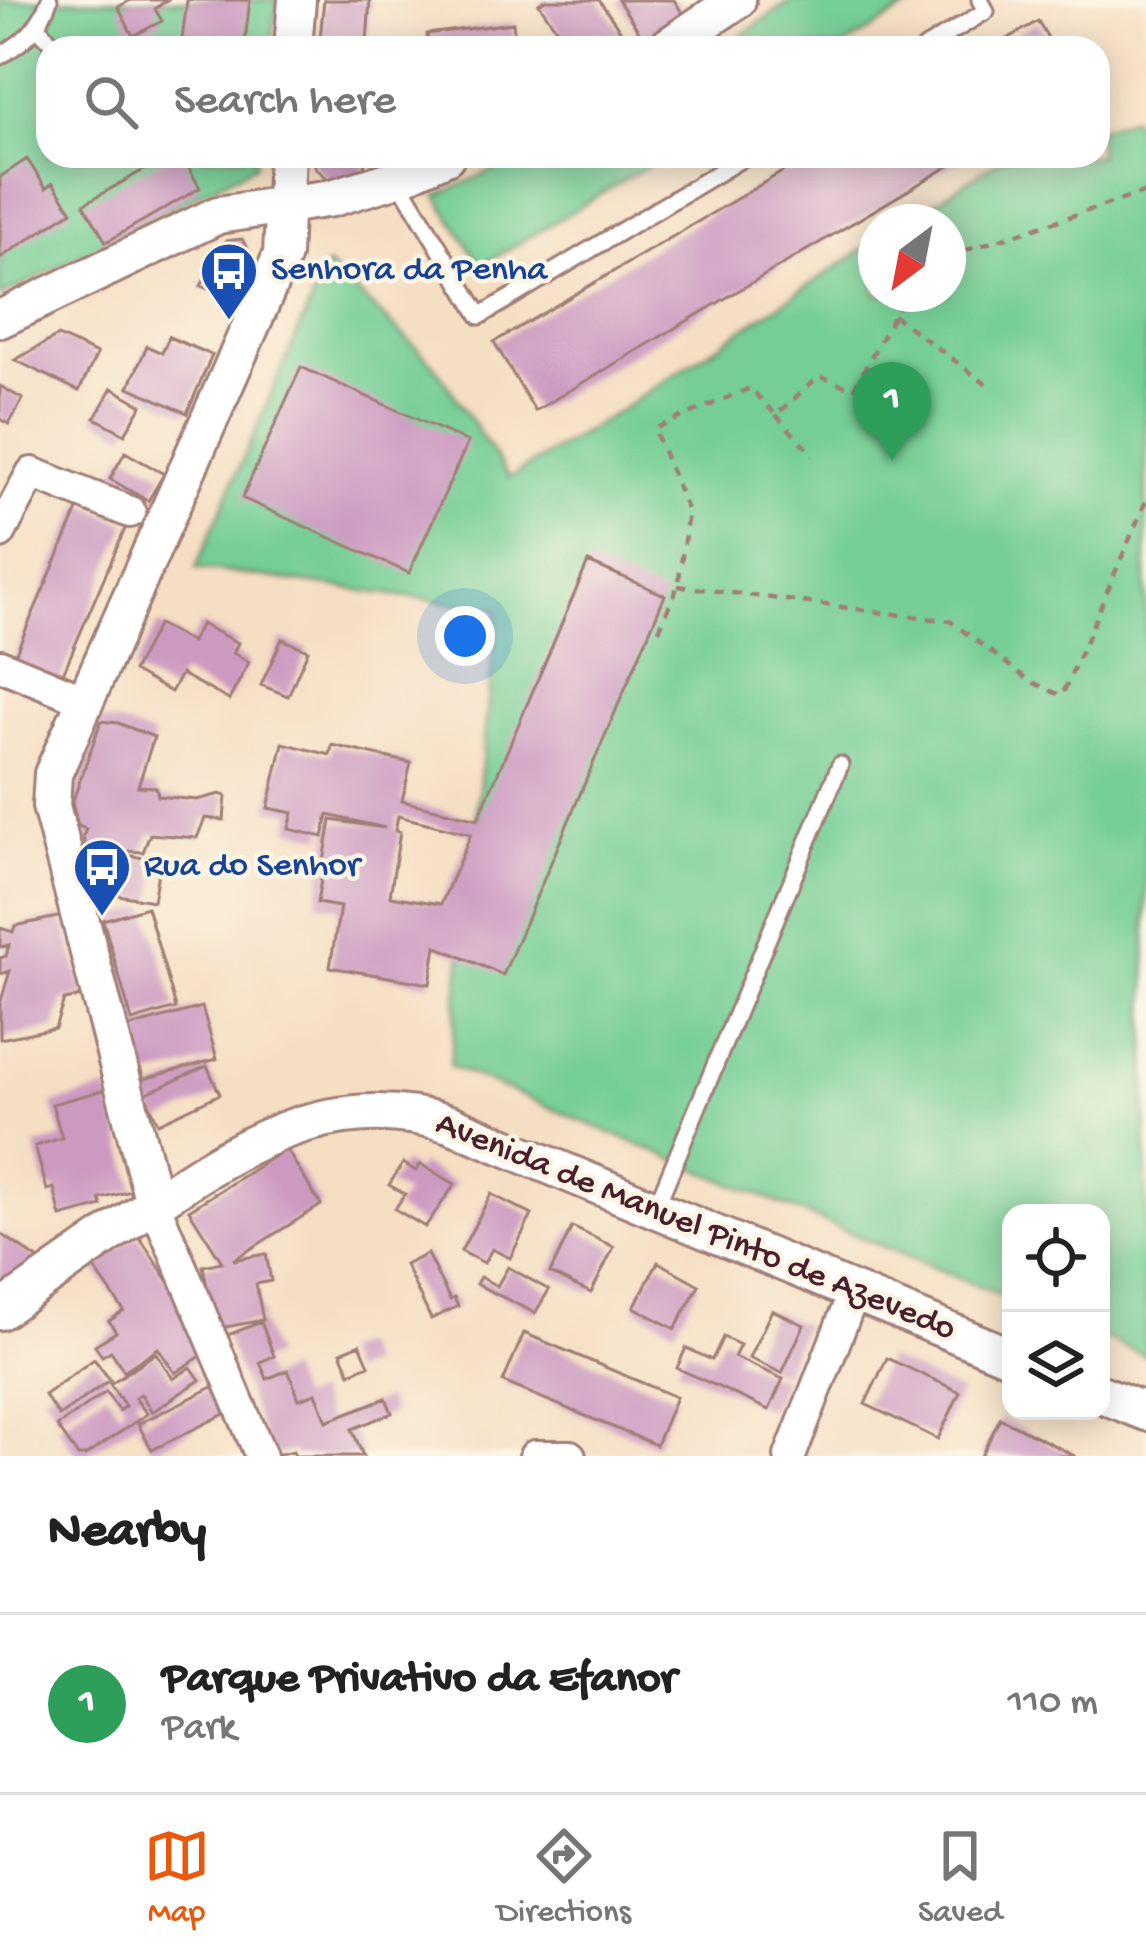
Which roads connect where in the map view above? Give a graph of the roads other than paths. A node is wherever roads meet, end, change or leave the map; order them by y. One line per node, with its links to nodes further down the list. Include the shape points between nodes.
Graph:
1 (49, 0): 5 (lane)
2 (297, 0): 7 (street)
3 (737, 0): 8 (street)
4 (980, 0): 9 (lane, via 986,11)
5 (37, 27): 6 (lane); 10 (lane)
6 (46, 36)
7 (294, 36)
8 (684, 36)
9 (945, 36)
10 (0, 56)
11 (287, 168): 15 (street)
12 (420, 168): 14 (street)
13 (726, 168): 14 (lane, via 480,316)
14 (398, 178): 15 (street)
15 (286, 203): 16 (street, via 218,215); 20 (street, via 282,255)
16 (0, 319)
17 (130, 512): 18 (street, via 32,472)
18 (0, 533)
19 (0, 665): 20 (street)
20 (87, 701): 22 (street, via 53,774 51,806)
21 (840, 765): 23 (lane)
22 (154, 1203): 23 (street, Avenida de Manuel Pinto de Azevedo, via 267,1135 358,1112 450,1124); 25 (street, Avenida de Manuel Pinto de Azevedo); 29 (street)
23 (655, 1209): 24 (street, Avenida de Manuel Pinto de Azevedo)
24 (854, 1292): 26 (street, Avenida de Manuel Pinto de Azevedo); 32 (street)
25 (0, 1311)
26 (1002, 1353)
27 (1110, 1398): 28 (street)
28 (1146, 1412)
29 (261, 1456)
30 (536, 1456): 31 (street)
31 (570, 1456)
32 (790, 1456)

